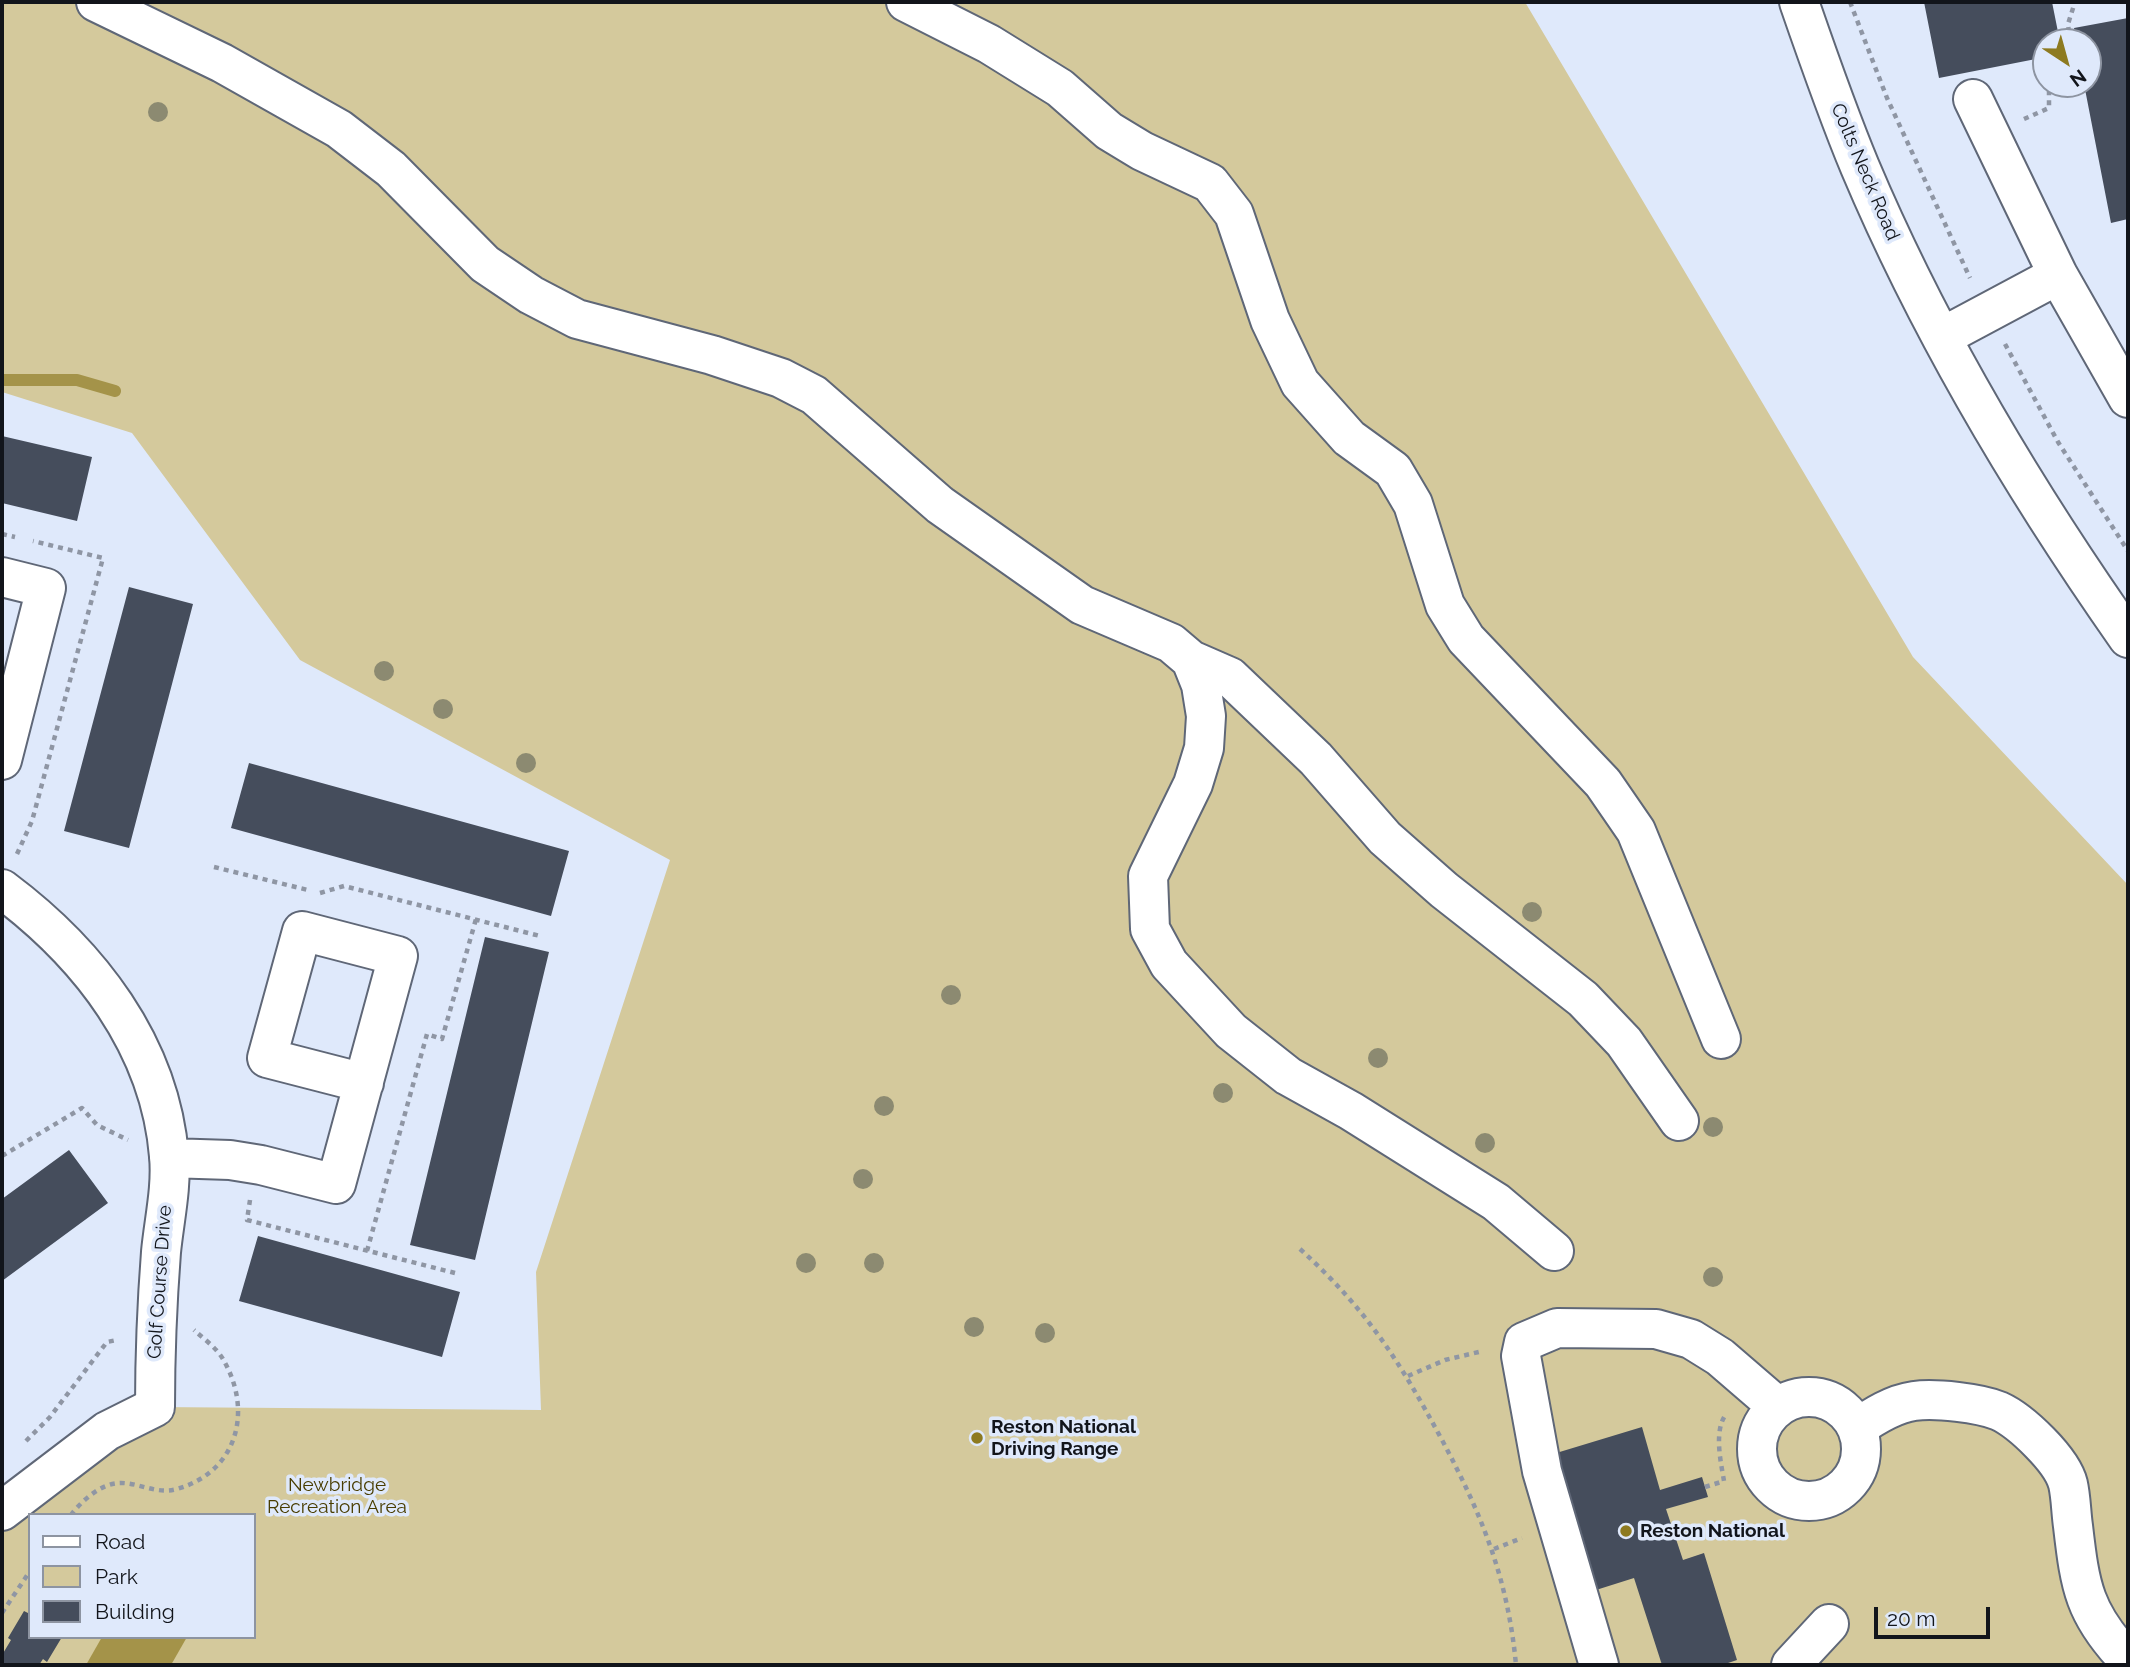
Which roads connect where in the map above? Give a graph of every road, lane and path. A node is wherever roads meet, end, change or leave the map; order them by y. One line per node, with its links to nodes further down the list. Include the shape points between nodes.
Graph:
1 (96, 2): 15 (street, via 222,63 339,129 391,169 485,264 531,295 577,319 712,355 781,378 814,395 940,505 1082,606 1171,643)
2 (906, 2): 21 (street, via 989,44 1060,88 1109,131 1142,151 1210,183 1234,214 1270,320 1300,383 1349,438 1393,470 1413,504 1445,605 1466,639 1603,783 1636,831)
3 (1799, 2): 10 (street, Colts Neck Road, via 1860,166)
4 (1850, 2): 9 (path, via 1926,186 1966,272)
5 (2075, 2): 6 (path)
6 (2068, 28)
7 (1973, 99): 8 (street)
8 (2058, 275): 9 (street); 11 (street)
9 (1990, 311): 10 (street); 12 (path, via 2058,442)
10 (1942, 337): 14 (street, Colts Neck Road, via 2010,457)
11 (2128, 398)
12 (2128, 551)
13 (2, 577): 16 (street, via 46,588)
14 (2128, 638)
15 (1191, 660): 23 (street, via 1230,677 1317,759 1385,838 1583,999 1624,1042); 29 (street, via 1202,685 1204,748 1193,784 1148,876 1150,929 1169,964 1231,1031 1288,1076 1496,1202)
16 (2, 760)
17 (214, 867): 19 (path, via 324,894 344,886)
18 (2, 889): 24 (street, Golf Course Drive, via 43,920 83,962 119,1012 151,1070 165,1113)
19 (476, 919): 20 (path); 28 (path, via 442,1039 427,1034)
20 (540, 936)
21 (1721, 1039)
22 (364, 1083): 24 (street, via 336,1184 261,1165)
23 (1679, 1121)
24 (168, 1150): 25 (path, via 118,1138 82,1108); 31 (street, Golf Course Drive)
25 (2, 1156)
26 (251, 1194): 28 (path, via 247,1220)
27 (1300, 1249): 33 (path, via 1366,1316)
28 (367, 1251): 30 (path)
29 (1554, 1251)
30 (455, 1273)
31 (170, 1329): 36 (path, via 107,1342 50,1417); 38 (street, Golf Course Drive, via 155,1407 107,1432); 39 (path, via 223,1359 239,1393 240,1426 228,1456 206,1476 177,1490 153,1492 129,1484 108,1485)
32 (1524, 1342): 33 (path, via 1445,1360); 34 (street, via 1558,1328 1656,1329 1691,1339); 45 (street, via 1521,1356 1542,1471)
33 (1408, 1376): 44 (path, via 1494,1549)
34 (1766, 1395): 35 (street, via 1821,1398 1840,1407); 35 (street, via 1759,1461 1770,1483 1795,1499 1828,1498 1850,1482 1861,1457); 37 (path, via 1722,1419 1719,1456 1724,1481)
35 (1857, 1427): 43 (street, via 1882,1411 1915,1400 2000,1411 2029,1434 2050,1454 2068,1482 2079,1583 2091,1613)
36 (23, 1444)
37 (1705, 1487)
38 (2, 1511)
39 (73, 1513)
40 (28, 1574): 41 (path)
41 (2, 1613)
42 (1829, 1624): 46 (street)
43 (2128, 1660)
44 (1516, 1665)
45 (1599, 1665)
46 (1791, 1665)

